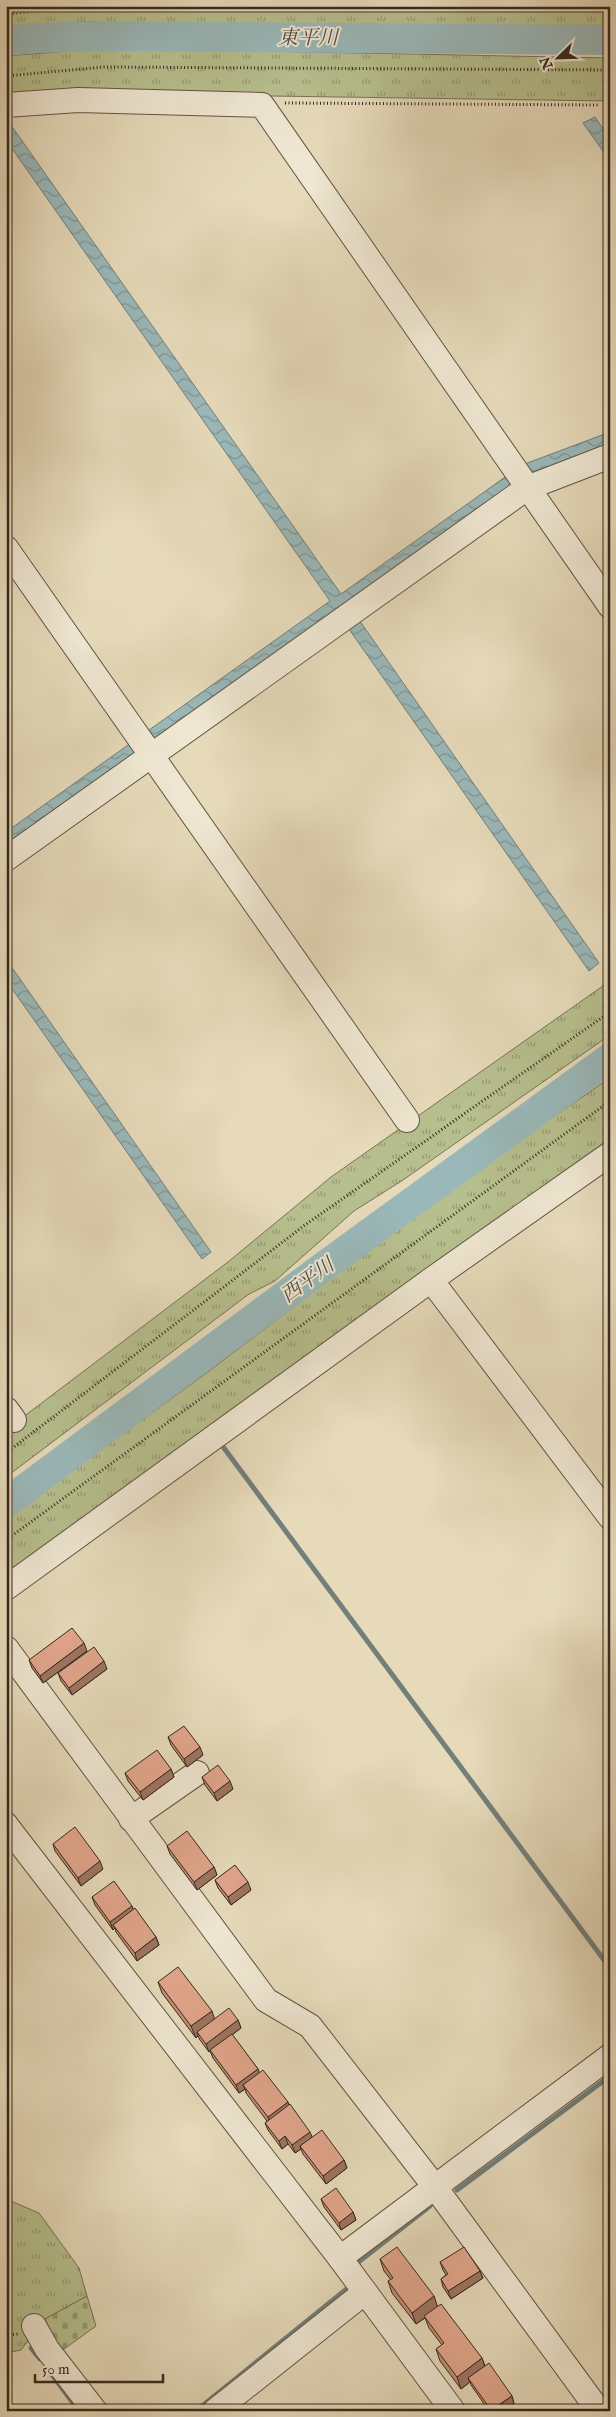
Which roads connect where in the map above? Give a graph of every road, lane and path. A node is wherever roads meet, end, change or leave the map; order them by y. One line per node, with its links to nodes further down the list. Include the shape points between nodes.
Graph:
1 (87, 6): 4 (path)
2 (137, 6): 3 (path)
3 (610, 11)
4 (6, 14)
5 (610, 70): 6 (path, via 104,67)
6 (6, 76)
7 (6, 104): 8 (street, via 78,100)
8 (262, 105): 9 (path); 11 (street)
9 (600, 106)
10 (610, 456): 11 (street)
11 (527, 488): 13 (street); 14 (street)
12 (6, 548): 14 (street)
13 (610, 606)
14 (152, 755): 15 (street); 18 (street)
15 (6, 859)
16 (610, 1012): 21 (path, via 305,1225)
17 (610, 1101): 23 (path)
18 (407, 1120)
19 (610, 1154): 20 (street)
20 (431, 1280): 22 (street); 24 (street)
21 (6, 1452)
22 (610, 1517)
23 (6, 1540)
24 (6, 1588)
25 (6, 1648): 27 (street)
26 (197, 1773): 27 (street)
27 (131, 1819): 30 (street, via 266,2000 310,2026)
28 (6, 1825): 31 (street)
29 (610, 2056): 30 (street)
30 (435, 2187): 31 (street); 37 (street)
31 (340, 2258): 32 (street)
32 (365, 2292): 35 (street); 36 (street)
33 (34, 2326): 34 (street, via 47,2349)
34 (95, 2411)
35 (215, 2411)
36 (453, 2411)
37 (599, 2411)

